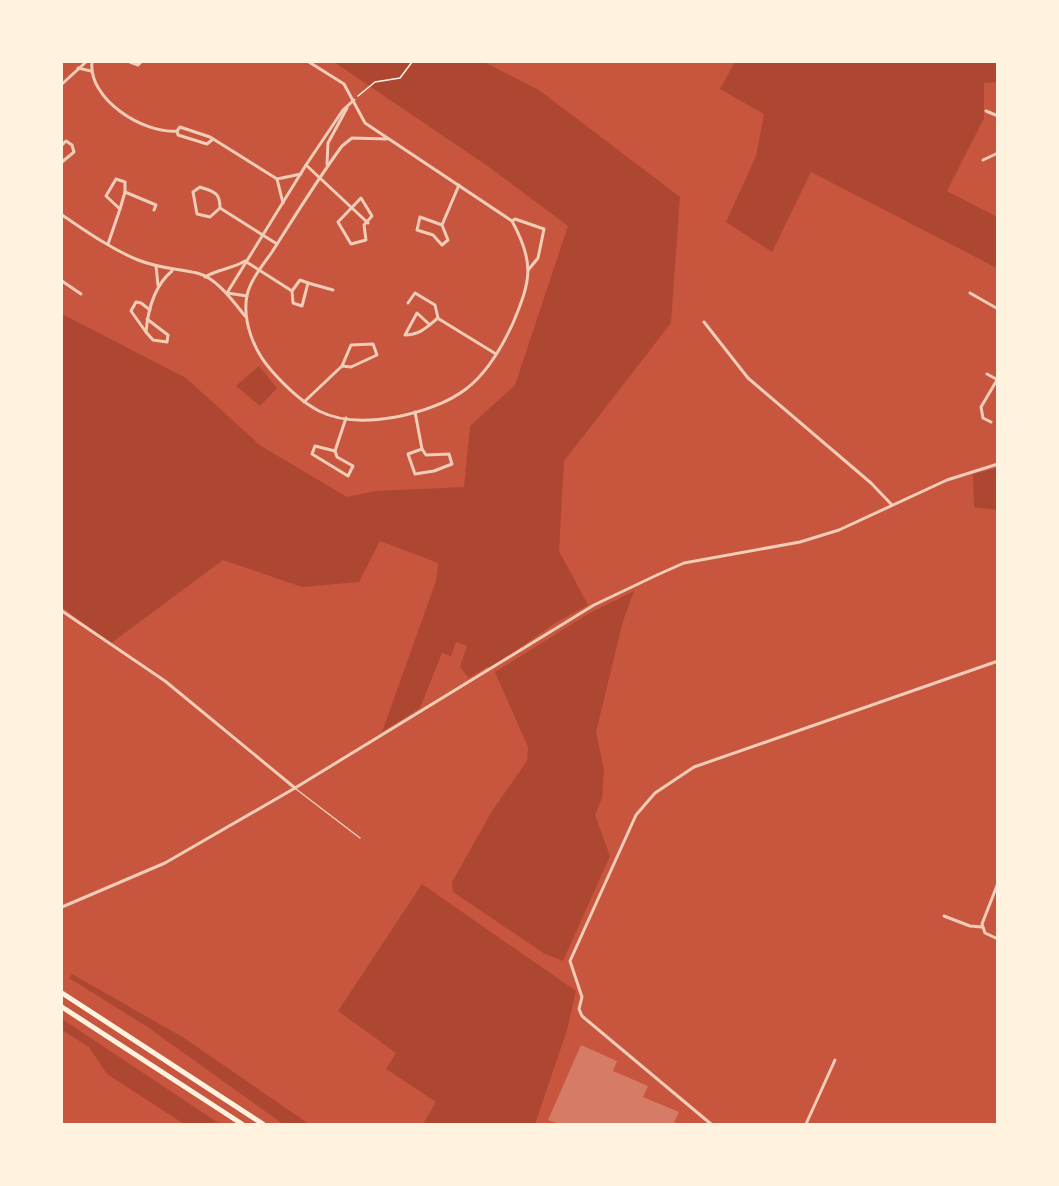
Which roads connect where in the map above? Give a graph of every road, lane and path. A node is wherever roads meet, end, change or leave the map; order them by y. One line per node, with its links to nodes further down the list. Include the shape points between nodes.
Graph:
1 (86, 62): 7 (street)
2 (92, 62): 8 (street)
3 (130, 62): 4 (street)
4 (141, 62)
5 (309, 62): 10 (street, via 344,84)
6 (412, 62): 10 (path, via 400,78 375,82)
7 (78, 68): 8 (street); 9 (street)
8 (91, 71): 14 (street, via 102,93 128,116 170,132)
9 (62, 84)
10 (354, 99): 11 (street); 15 (street, via 361,118)
11 (347, 108): 21 (street); 22 (street, via 328,143)
12 (986, 111): 13 (street)
13 (998, 116)
14 (177, 131): 16 (street, via 180,127 189,129); 16 (street, via 178,135 207,144)
15 (387, 139): 22 (street, via 352,138); 27 (street)
16 (213, 140): 26 (street)
17 (62, 145): 20 (street, via 66,141 74,152)
18 (998, 153): 19 (street)
19 (982, 160)
20 (62, 162): 23 (street)
21 (306, 165): 24 (street); 25 (street)
22 (327, 166): 25 (street)
23 (62, 168)
24 (301, 174): 26 (street); 29 (street)
25 (321, 177): 30 (street); 40 (street)
26 (277, 179): 29 (street)
27 (459, 185): 35 (street); 37 (street)
28 (125, 192): 32 (street); 32 (street, via 125,182 116,180 106,196); 33 (street, via 156,205)
29 (283, 203): 38 (street)
30 (352, 206): 36 (street); 36 (street, via 361,198 372,216); 36 (street, via 339,222 351,244 366,240 364,225)
31 (220, 208): 31 (street, via 210,217 198,214 193,192 200,187 217,193); 38 (street)
32 (120, 209): 39 (street)
33 (154, 210)
34 (62, 215): 39 (street)
35 (512, 221): 43 (street, via 522,239); 43 (street, via 543,230 538,258)
36 (368, 223)
37 (442, 225): 37 (street, via 448,240 442,245 433,235 417,230 420,217)
38 (262, 235): 40 (street); 41 (street)
39 (108, 244): 42 (street)
40 (277, 244): 45 (street)
41 (245, 261): 45 (street); 46 (street); 52 (street)
42 (156, 266): 44 (street); 49 (street)
43 (530, 269): 65 (street, via 523,298)
44 (172, 271): 46 (street); 49 (street)
45 (259, 271): 51 (street); 55 (street)
46 (205, 277): 52 (street)
47 (62, 281): 54 (street)
48 (308, 283): 50 (street); 51 (street, via 300,280); 51 (street, via 302,306 293,303)
49 (158, 286): 58 (street)
50 (333, 290)
51 (292, 291)
52 (226, 293): 55 (street); 59 (street)
53 (970, 293): 57 (street)
54 (81, 294)
55 (247, 296): 59 (street)
56 (408, 303): 60 (street, via 415,293 435,305)
57 (998, 309)
58 (150, 310): 61 (street); 64 (street, via 136,302 131,311)
59 (246, 316): 69 (street, via 266,364)
60 (438, 318): 63 (street); 65 (street)
61 (147, 319): 64 (street); 64 (street, via 168,335 167,342 153,340)
62 (704, 322): 76 (street, via 748,378)
63 (430, 325): 63 (street, via 416,335 405,335 417,313)
64 (146, 332)
65 (496, 354): 70 (street, via 467,389 432,408)
66 (342, 366): 66 (street, via 351,345 373,344 377,355 351,367); 69 (street)
67 (987, 374): 68 (street)
68 (997, 380): 72 (street, via 981,406 983,418)
69 (304, 402): 71 (street, via 321,412)
70 (415, 412): 71 (street, via 383,419); 73 (street)
71 (346, 418): 74 (street)
72 (991, 422)
73 (422, 450): 73 (street, via 426,455 448,454 452,464 415,474 408,454)
74 (335, 451): 74 (street, via 315,447 312,454 348,476 352,466 337,457)
75 (998, 464): 76 (street, via 956,477)
76 (892, 505): 79 (street, via 838,530 800,542 684,564 657,575 594,605)
77 (62, 611): 79 (street, via 165,681)
78 (998, 662): 91 (street, via 694,767 655,793 636,815 570,961 582,997 579,1009 582,1016)
79 (295, 788): 80 (lane); 82 (street, via 165,862)
80 (360, 838)
81 (998, 883): 84 (street)
82 (62, 907)
83 (944, 915): 84 (street)
84 (982, 927): 85 (street)
85 (998, 939)
86 (62, 993): 90 (highway)
87 (62, 1007): 89 (highway)
88 (836, 1060): 92 (street)
89 (242, 1125)
90 (263, 1125)
91 (711, 1125)
92 (806, 1125)

